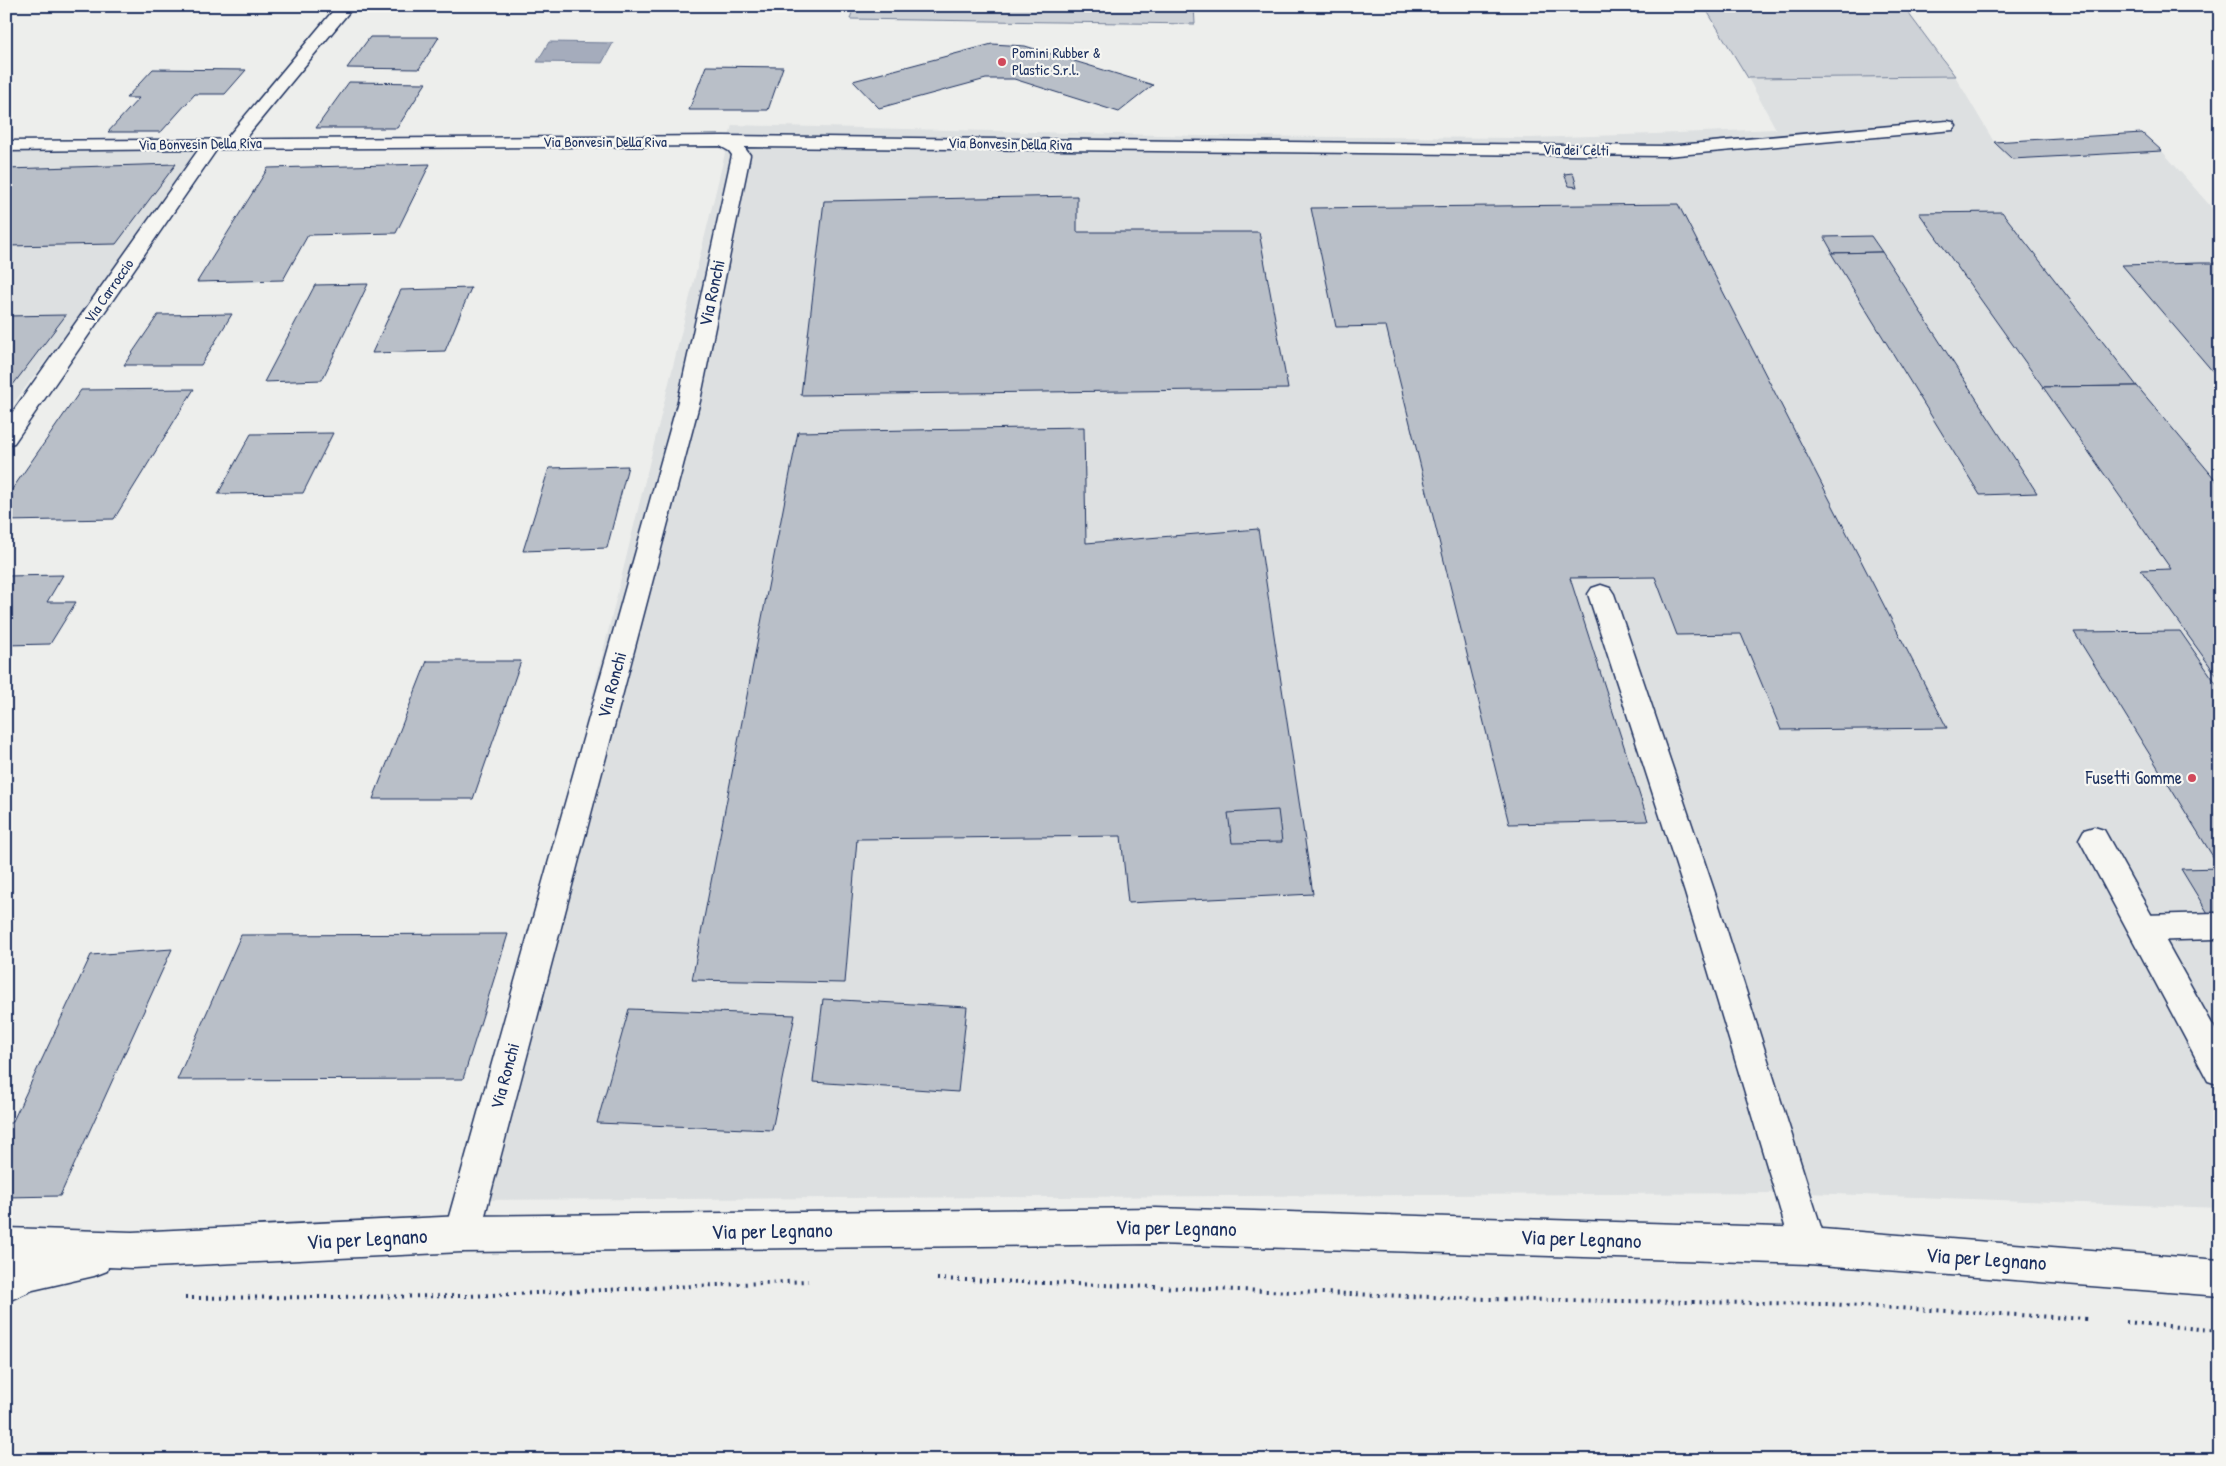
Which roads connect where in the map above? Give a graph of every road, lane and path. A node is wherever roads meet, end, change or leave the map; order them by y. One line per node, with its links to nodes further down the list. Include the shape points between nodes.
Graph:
1 (346, 6): 4 (street, Via Carroccio)
2 (1947, 126): 6 (street, Via dei Celti, via 1667,151)
3 (723, 141): 4 (street, Via Bonvesin Della Riva); 6 (street, Via Bonvesin Della Riva); 13 (street, Via Ronchi, via 735,147 741,155 690,396)
4 (222, 143): 5 (street, Via Bonvesin Della Riva); 7 (street, Via Carroccio)
5 (6, 146)
6 (1204, 146)
7 (6, 438)
8 (1601, 594): 15 (street, via 1700,893)
9 (2094, 839): 11 (street)
10 (2216, 926): 11 (street)
11 (2144, 928): 12 (street)
12 (2220, 1070)
13 (462, 1234): 15 (street, Via per Legnano, via 1156,1226); 16 (street, Via per Legnano)
14 (6, 1246): 16 (street, Via per Legnano)
15 (1808, 1246): 17 (street, Via per Legnano)
16 (132, 1250): 20 (street, Via per Legnano, via 30,1273)
17 (2220, 1278)
18 (935, 1279): 22 (path, via 1488,1299 1827,1304)
19 (818, 1281): 21 (path, via 469,1296)
20 (6, 1284)
21 (179, 1298)
22 (2094, 1319)
23 (2124, 1322): 24 (path)
24 (2220, 1331)

